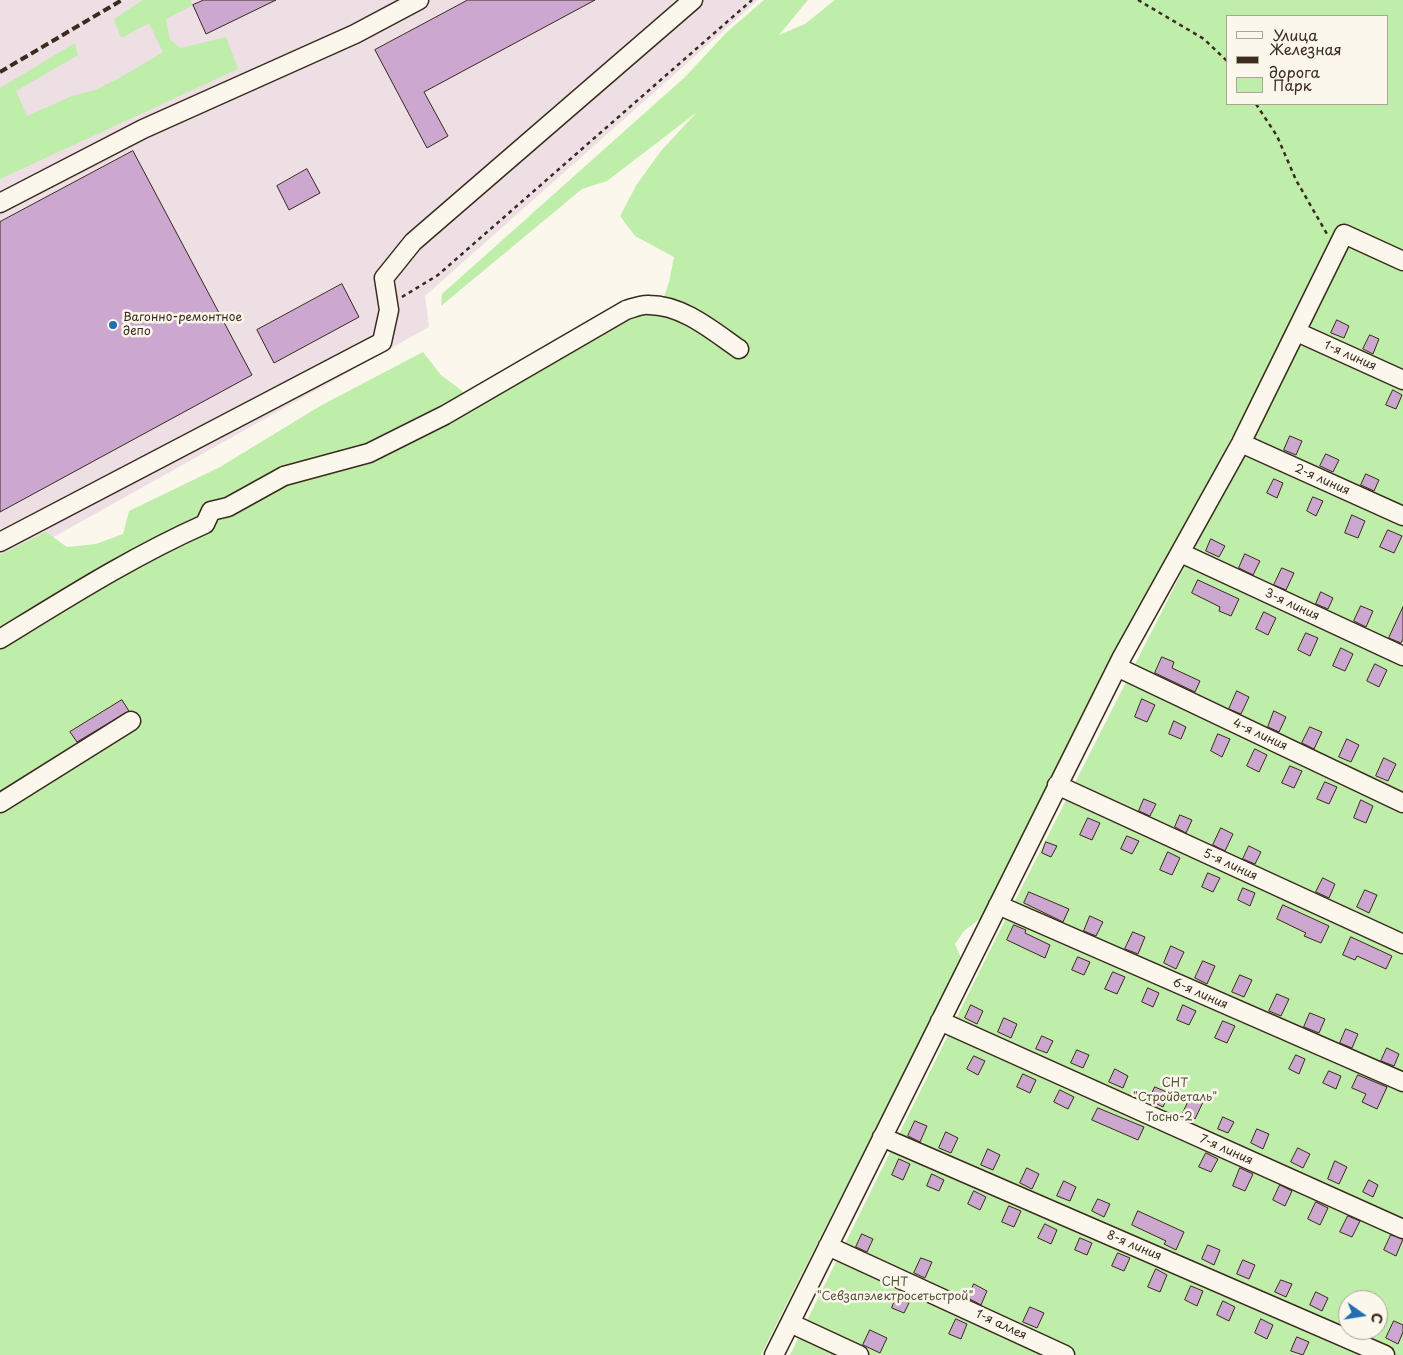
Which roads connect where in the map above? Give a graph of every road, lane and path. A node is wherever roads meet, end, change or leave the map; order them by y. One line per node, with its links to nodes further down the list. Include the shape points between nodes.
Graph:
1 (420, 0): 7 (street, via 355,34 144,129)
2 (693, 0): 10 (street, via 413,242 384,278)
3 (752, 0): 10 (path, via 438,275)
4 (1138, 0): 5 (path, via 1204,40)
5 (1226, 60)
6 (1257, 105): 8 (path, via 1277,136 1318,221)
7 (0, 203)
8 (1341, 241): 9 (street); 11 (street)
9 (1403, 261)
10 (388, 306): 16 (street, via 382,342)
11 (1298, 332): 13 (street, 1-я линия); 14 (street)
12 (739, 349): 18 (street, via 703,323 676,310 648,304 626,310 445,415 369,453 284,476 228,507 211,511 205,524 104,576)
13 (1403, 380)
14 (1241, 443): 15 (street, 2-я линия); 17 (street)
15 (1403, 516)
16 (0, 542)
17 (1181, 553): 19 (street, 3-я линия); 20 (street)
18 (0, 638)
19 (1403, 656)
20 (1116, 667): 22 (street); 23 (street, 4-я линия)
21 (131, 721): 24 (street)
22 (1057, 785): 25 (street); 26 (street, 5-я линия)
23 (1403, 803)
24 (0, 804)
25 (998, 905): 27 (street); 28 (street, 6-я линия)
26 (1403, 944)
27 (940, 1021): 29 (street); 30 (street, 7-я линия)
28 (1403, 1082)
29 (882, 1137): 31 (street); 36 (street, 8-я линия)
30 (1403, 1229)
31 (828, 1246): 32 (street); 35 (street, 1-я аллея)
32 (790, 1322): 33 (street); 34 (street)
33 (774, 1355)
34 (859, 1355)
35 (1065, 1355)
36 (1385, 1355)

